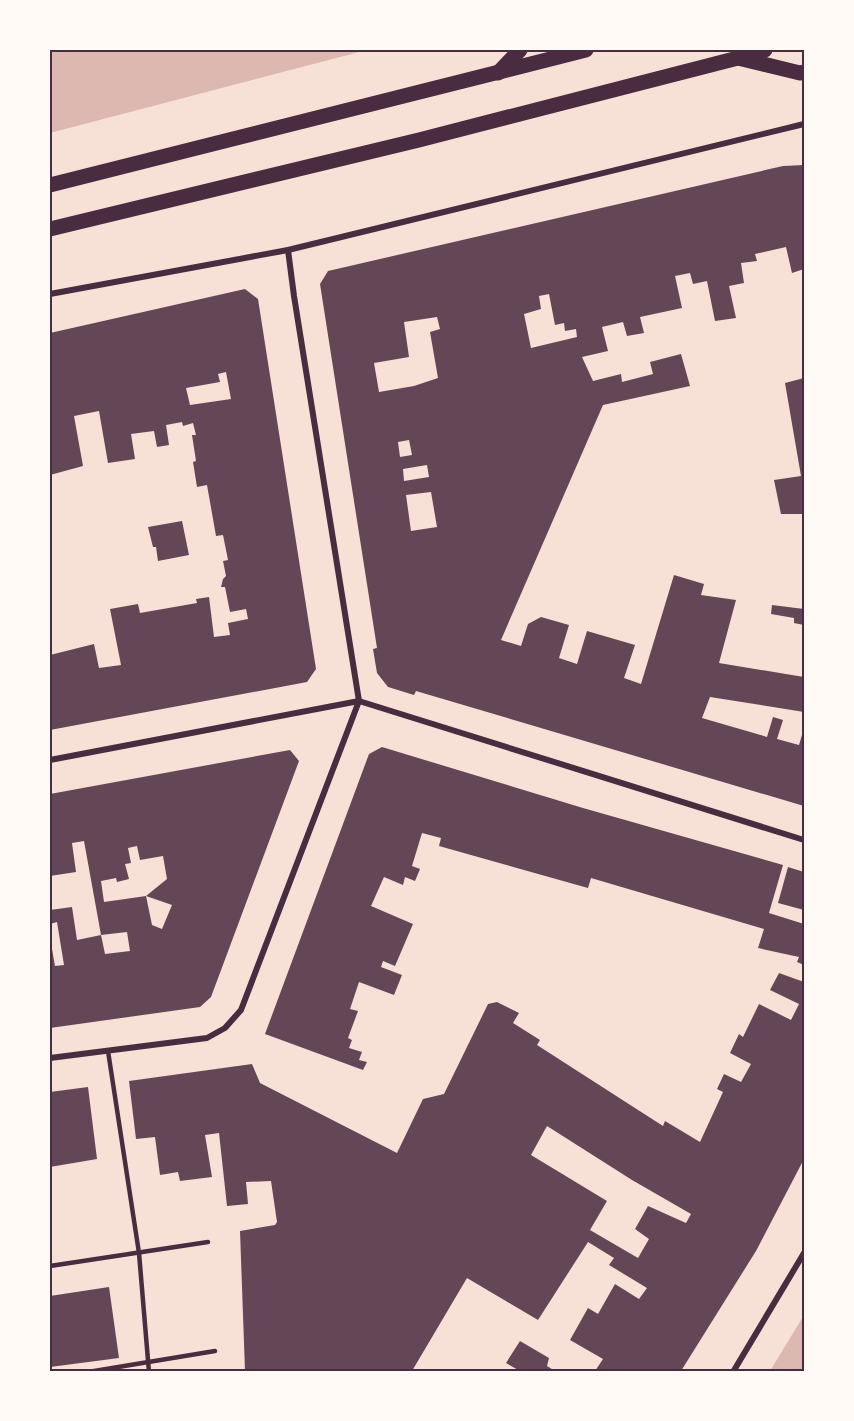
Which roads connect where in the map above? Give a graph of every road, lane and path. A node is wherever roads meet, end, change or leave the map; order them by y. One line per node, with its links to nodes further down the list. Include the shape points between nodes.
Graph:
1 (520, 50): 5 (main road)
2 (586, 50): 5 (main road)
3 (765, 50): 4 (main road)
4 (738, 58): 6 (main road); 9 (main road)
5 (498, 73): 8 (main road)
6 (802, 73)
7 (804, 124): 10 (street)
8 (50, 185)
9 (50, 229)
10 (288, 250): 11 (street); 12 (street)
11 (50, 294)
12 (359, 701): 13 (street); 14 (street); 15 (street, via 241,1010 225,1028 207,1038)
13 (50, 760)
14 (804, 840)
15 (108, 1051): 16 (street); 18 (lane)
16 (50, 1059)
17 (208, 1242): 18 (lane)
18 (139, 1253): 20 (lane); 22 (lane)
19 (804, 1253): 25 (street)
20 (50, 1266)
21 (215, 1351): 22 (lane)
22 (148, 1362): 23 (lane); 24 (lane)
23 (88, 1371)
24 (149, 1371)
25 (733, 1371)

